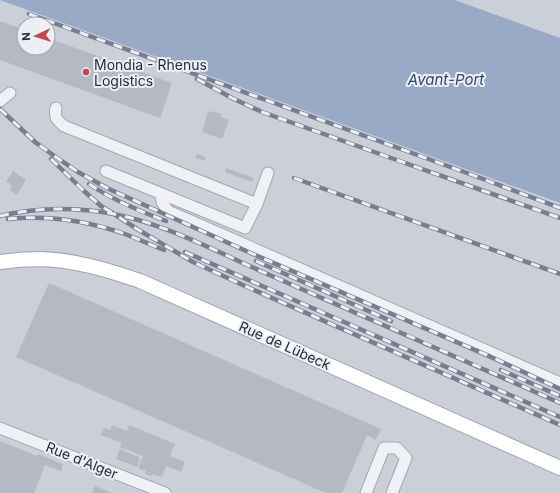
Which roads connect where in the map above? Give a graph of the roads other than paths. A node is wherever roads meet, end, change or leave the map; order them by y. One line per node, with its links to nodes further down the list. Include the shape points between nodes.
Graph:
1 (10, 92): 2 (street)
2 (0, 101)
3 (56, 108): 7 (street, via 57,119 64,126)
4 (106, 171): 6 (street)
5 (268, 173): 7 (street)
6 (161, 194): 7 (street, via 245,228); 9 (street, via 162,202 168,211)
7 (257, 204)
8 (0, 262): 11 (main road, Rue de Lübeck, via 39,259 76,263 140,281)
9 (560, 383)
10 (0, 428): 12 (street, Rue d'Alger)
11 (560, 468)
12 (165, 493)
13 (366, 493): 14 (street, via 384,448 397,448 406,458)
14 (392, 493)

